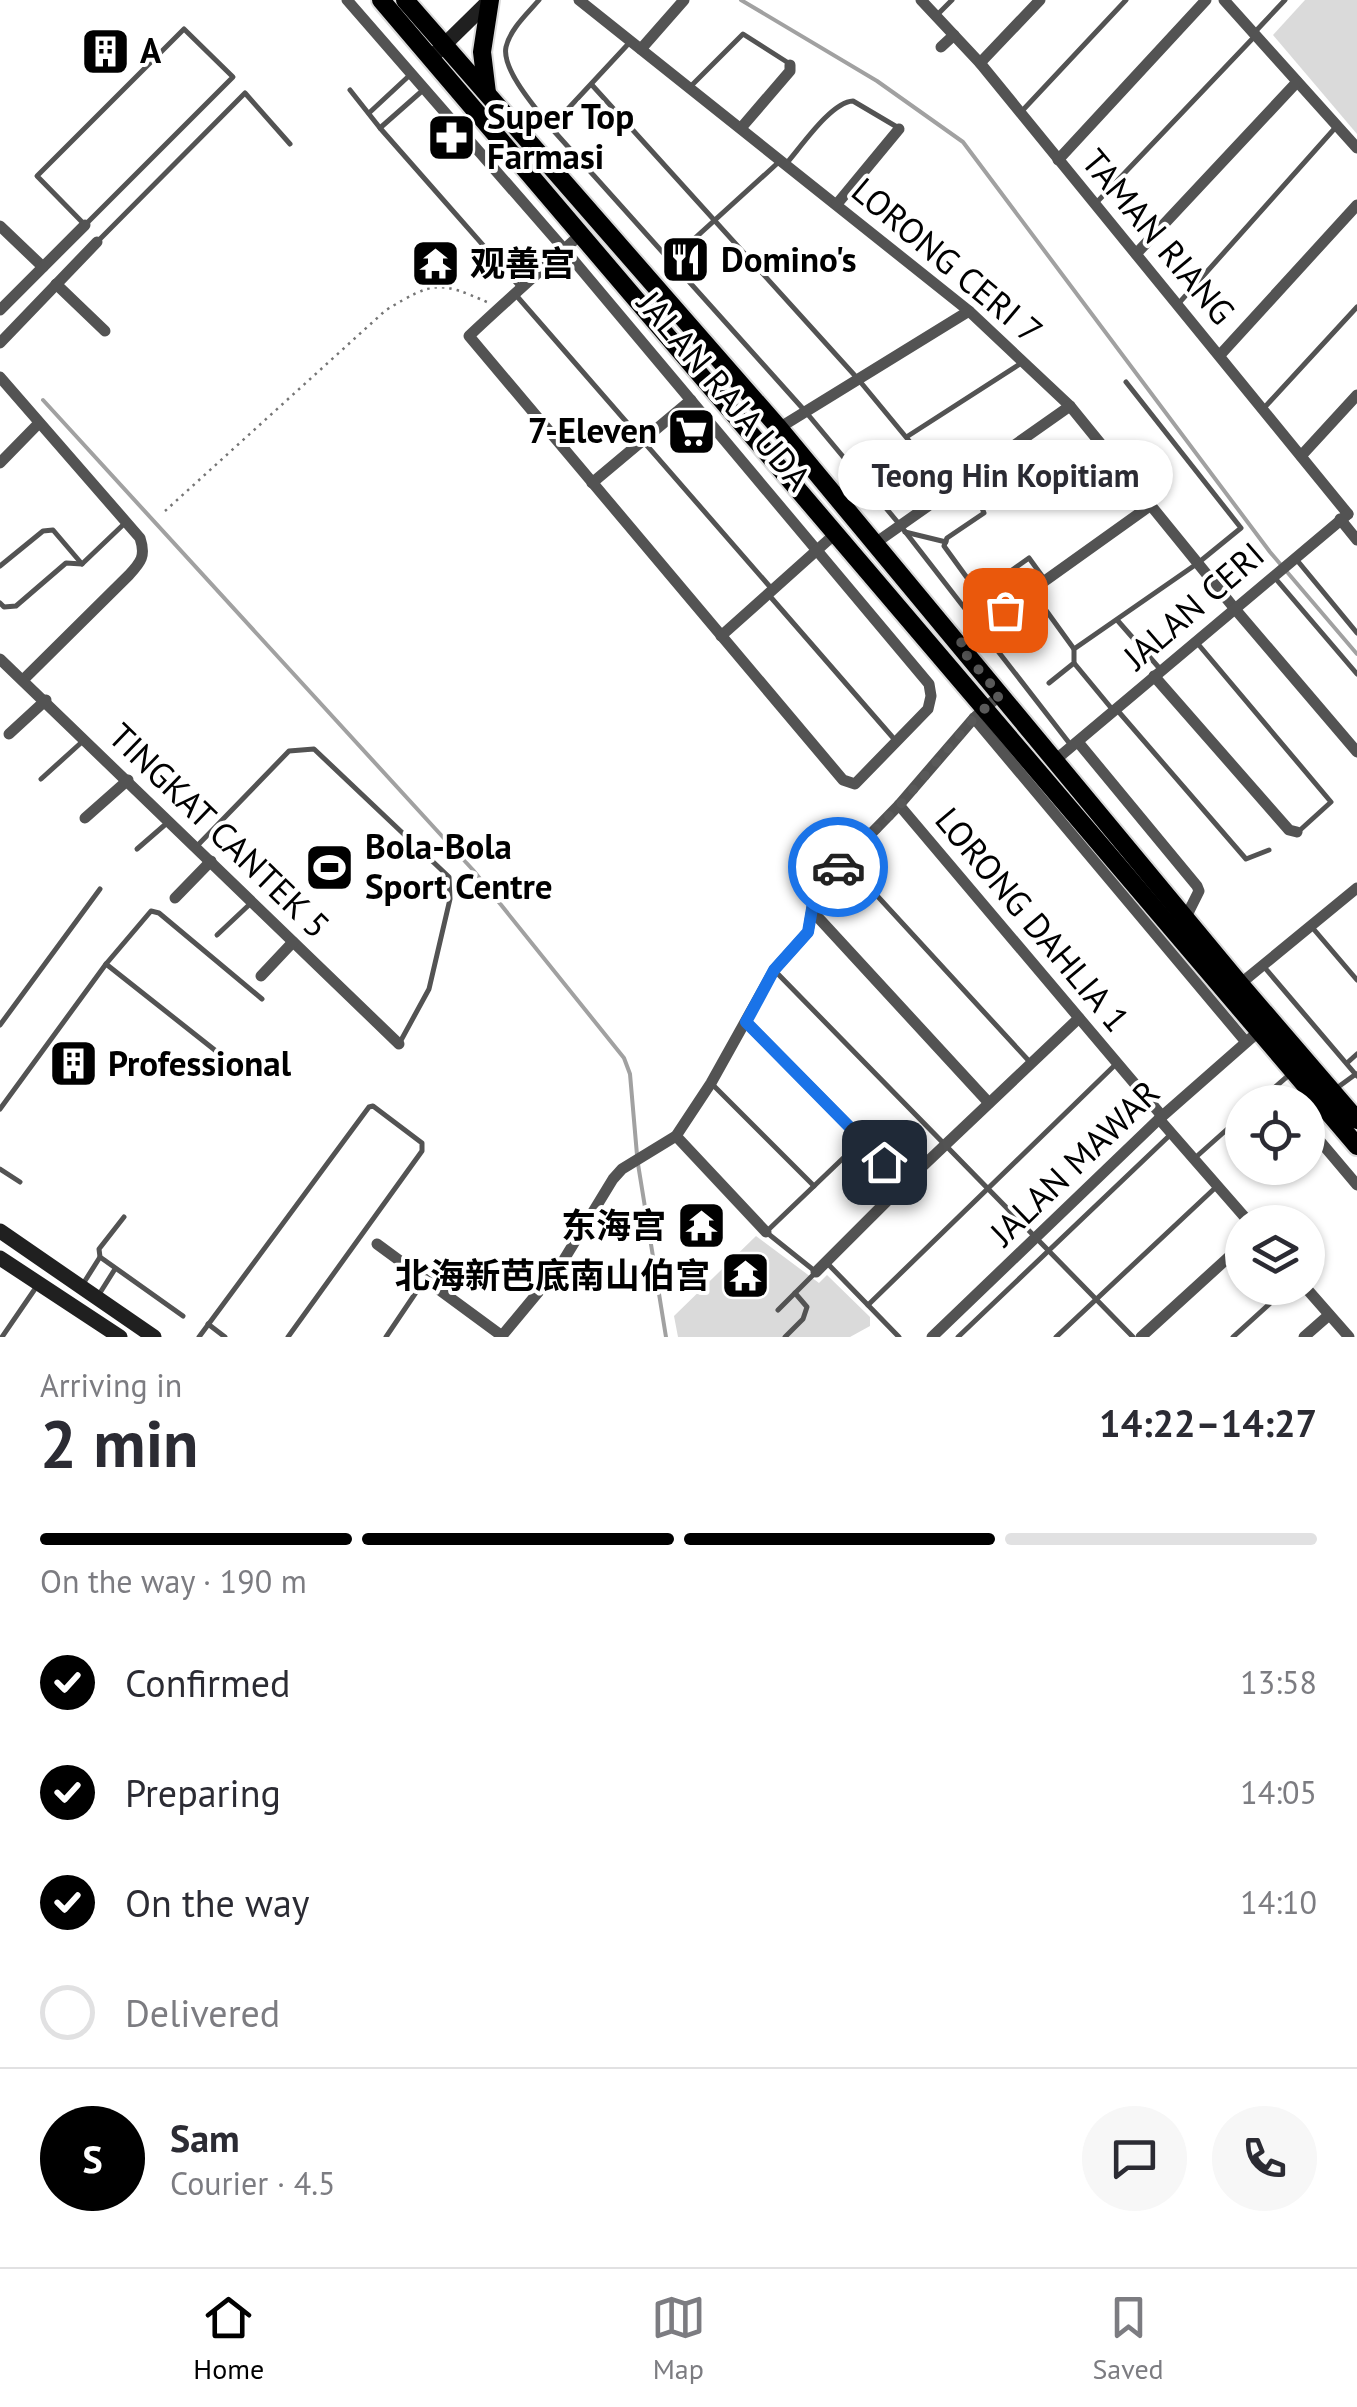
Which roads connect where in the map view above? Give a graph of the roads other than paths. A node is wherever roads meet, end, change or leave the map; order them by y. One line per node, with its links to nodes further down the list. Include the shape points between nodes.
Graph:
1 (347, 0): 23 (street, JALAN RAJA UDA)
2 (381, 0): 20 (main road, JALAN RAJA UDA)
3 (405, 0): 20 (main road, JALAN RAJA UDA)
4 (490, 0): 20 (street); 29 (main road, via 482,52)
5 (539, 0): 33 (lane, via 511,35 506,57)
6 (580, 0): 18 (street, LORONG CERI 7)
7 (684, 0): 18 (street)
8 (921, 0): 15 (street, TAMAN RIANG)
9 (952, 0): 15 (lane)
10 (1040, 0): 21 (street)
11 (1126, 0): 31 (lane)
12 (1206, 0): 39 (street)
13 (1224, 0): 16 (street)
14 (1285, 0): 16 (lane)
15 (936, 16): 17 (street, TAMAN RIANG)
16 (1255, 34): 24 (street); 42 (lane)
17 (954, 35): 19 (street); 21 (street, TAMAN RIANG)
18 (636, 45): 25 (lane); 26 (street, LORONG CERI 7)
19 (941, 47)
20 (437, 52): 29 (main road, JALAN RAJA UDA); 47 (main road, JALAN RAJA UDA)
21 (980, 63): 31 (street, TAMAN RIANG)
22 (790, 64): 26 (lane, via 743,34); 35 (street)
23 (412, 74): 27 (street, JALAN RAJA UDA); 30 (lane)
24 (1297, 82): 32 (street); 50 (street)
25 (592, 84): 33 (lane); 44 (lane)
26 (690, 87): 35 (street, LORONG CERI 7)
27 (424, 88): 34 (lane); 49 (street, JALAN RAJA UDA)
28 (350, 90): 30 (lane)
29 (487, 93): 72 (main road, JALAN RAJA UDA)
30 (369, 113): 34 (lane)
31 (1019, 114): 39 (street, TAMAN RIANG)
32 (1337, 126): 38 (street); 55 (lane)
33 (551, 127): 51 (lane)
34 (380, 128): 54 (lane)
35 (741, 128): 40 (street, LORONG CERI 7)
36 (899, 129): 40 (lane, via 846,100); 41 (street)
37 (290, 144): 48 (lane, via 245,93)
38 (1357, 148)
39 (1058, 160): 42 (street, TAMAN RIANG)
40 (783, 162): 41 (street, LORONG CERI 7); 44 (lane)
41 (837, 204): 58 (street, LORONG CERI 7)
42 (1094, 204): 50 (street, TAMAN RIANG)
43 (1357, 205): 61 (street)
44 (717, 220): 51 (lane); 64 (lane)
45 (85, 224): 45 (lane, via 37,176 184,29 232,77); 52 (street)
46 (0, 226): 52 (street)
47 (582, 232): 49 (street); 84 (main road, JALAN RAJA UDA)
48 (97, 242): 53 (street)
49 (564, 249): 54 (street); 67 (street, JALAN RAJA UDA)
50 (1136, 254): 55 (street, TAMAN RIANG)
51 (672, 259): 70 (lane)
52 (43, 267): 57 (street)
53 (56, 284): 59 (street); 60 (street)
54 (518, 291): 74 (lane); 78 (street, JALAN RAJA UDA, via 469,336)
55 (1178, 304): 61 (street, TAMAN RIANG)
56 (1357, 307): 69 (lane)
57 (0, 310)
58 (969, 311): 62 (street, LORONG CERI 7); 64 (street)
59 (105, 331)
60 (0, 343)
61 (1220, 355): 69 (street, TAMAN RIANG)
62 (1024, 361): 68 (street, LORONG CERI 7); 73 (lane)
63 (0, 377): 71 (street)
64 (858, 379): 70 (street); 73 (lane)
65 (1126, 382): 90 (lane, via 1241,528)
66 (1357, 395): 75 (street)
67 (691, 400): 74 (street); 88 (street, JALAN RAJA UDA)
68 (1070, 406): 77 (street); 80 (street, LORONG CERI 7)
69 (1263, 409): 75 (street, TAMAN RIANG)
70 (806, 411): 72 (street); 83 (lane)
71 (39, 423): 76 (street); 82 (street)
72 (778, 428): 87 (main road, JALAN RAJA UDA)
73 (908, 436): 79 (lane)
74 (642, 440): 78 (street); 96 (lane)
75 (1301, 456): 81 (street, TAMAN RIANG)
76 (0, 463)
77 (969, 476): 79 (street); 86 (lane, via 984,512)
78 (592, 483): 102 (street, JALAN RAJA UDA)
79 (950, 490): 83 (street)
80 (1151, 504): 90 (street, LORONG CERI 7); 94 (street)
81 (1348, 516): 85 (street, TAMAN RIANG); 89 (street, JALAN CERI)
82 (124, 522): 91 (lane); 110 (street, via 140,538 141,562)
83 (902, 528): 86 (lane); 87 (street); 100 (lane)
84 (835, 534): 88 (street); 115 (main road, JALAN RAJA UDA)
85 (1357, 540)
86 (946, 542): 94 (lane, via 973,586 984,590 1029,558)
87 (874, 544): 104 (main road, JALAN RAJA UDA)
88 (816, 551): 96 (street); 118 (street, JALAN RAJA UDA, via 930,684 928,710)
89 (1292, 559): 93 (street, JALAN CERI); 101 (lane)
90 (1198, 563): 98 (street, LORONG CERI 7); 99 (lane)
91 (82, 564): 92 (lane, via 53,530); 97 (lane, via 66,563 16,606)
92 (0, 566)
93 (1275, 574): 98 (street, JALAN CERI); 109 (lane)
94 (1046, 581): 95 (street)
95 (1032, 591): 100 (street); 105 (lane)
96 (770, 592): 102 (street); 118 (lane)
97 (0, 603)
98 (1235, 609): 103 (street, JALAN CERI); 120 (street, LORONG CERI 7)
99 (1118, 621): 105 (lane); 108 (lane)
100 (979, 628): 104 (lane); 119 (lane)
101 (1357, 632)
102 (721, 636): 118 (street, JALAN RAJA UDA, via 849,784)
103 (1196, 642): 108 (street, JALAN CERI); 127 (lane, via 1331,802)
104 (958, 645): 112 (main road, JALAN RAJA UDA)
105 (1074, 649): 107 (lane)
106 (0, 659): 110 (street, TINGKAT CANTEK 5)
107 (1074, 663): 111 (lane); 114 (lane)
108 (1158, 673): 114 (street, JALAN CERI); 127 (street)
109 (1357, 674)
110 (24, 679): 113 (street, TINGKAT CANTEK 5)
111 (1049, 683)
112 (1000, 695): 115 (street); 121 (main road, JALAN RAJA UDA)
113 (46, 700): 116 (street); 117 (street, TINGKAT CANTEK 5)
114 (1115, 710): 119 (street, JALAN CERI); 130 (lane, via 1246,859)
115 (979, 714): 121 (main road, JALAN RAJA UDA); 124 (street); 152 (street)
116 (9, 734)
117 (86, 739): 122 (lane); 123 (street, TINGKAT CANTEK 5)
118 (897, 742)
119 (1075, 744): 121 (street, JALAN CERI); 138 (street, via 1197,886)
120 (1357, 752)
121 (1047, 766): 138 (main road, JALAN RAJA UDA); 152 (main road, JALAN RAJA UDA)
122 (41, 779)
123 (128, 780): 125 (street); 126 (street, TINGKAT CANTEK 5)
124 (899, 806): 131 (street); 149 (street, LORONG DAHLIA 1)
125 (86, 818)
126 (169, 821): 128 (street, TINGKAT CANTEK 5); 129 (lane)
127 (1296, 832)
128 (196, 847): 132 (street, TINGKAT CANTEK 5); 153 (lane, via 289,751 314,748 449,876 429,989)
129 (136, 849)
130 (1269, 850)
131 (844, 860): 137 (street, via 820,886); 156 (lane)
132 (211, 861): 135 (street); 136 (street, TINGKAT CANTEK 5)
133 (100, 889): 151 (lane)
134 (1356, 892): 139 (street)
135 (175, 898)
136 (252, 902): 140 (lane); 141 (street, TINGKAT CANTEK 5)
137 (814, 914): 144 (street, via 800,944); 164 (street)
138 (1185, 919): 147 (main road, JALAN RAJA UDA)
139 (1311, 926): 143 (street); 146 (lane)
140 (217, 936)
141 (293, 942): 145 (street); 153 (street, TINGKAT CANTEK 5)
142 (106, 964): 148 (lane, via 152,911); 154 (lane); 165 (lane)
143 (1263, 966): 147 (street); 158 (lane)
144 (774, 970): 150 (street); 172 (lane)
145 (261, 976)
146 (1357, 980)
147 (1240, 984): 163 (main road, JALAN RAJA UDA)
148 (262, 999)
149 (1079, 1018): 156 (street); 157 (street, LORONG DAHLIA 1)
150 (746, 1022): 161 (street); 171 (street)
151 (0, 1025)
152 (1252, 1037): 159 (main road, JALAN RAJA UDA); 166 (street, JALAN MAWAR)
153 (399, 1044)
154 (216, 1051)
155 (1357, 1054): 158 (lane)
156 (1032, 1063): 164 (street)
157 (1117, 1063): 166 (street, LORONG DAHLIA 1); 182 (lane)
158 (1346, 1063): 160 (lane)
159 (1292, 1072): 162 (lane); 163 (main road, JALAN RAJA UDA)
160 (1356, 1075): 163 (lane)
161 (711, 1082): 170 (street); 180 (lane)
162 (1277, 1085)
163 (1326, 1097): 167 (main road, JALAN RAJA UDA); 174 (main road, JALAN RAJA UDA)
164 (989, 1103): 172 (street)
165 (0, 1109)
166 (1160, 1118): 169 (street, LORONG DAHLIA 1); 187 (street, JALAN MAWAR)
167 (1357, 1120)
168 (1225, 1132): 175 (lane)
169 (1172, 1134): 175 (street, LORONG DAHLIA 1); 189 (lane)
170 (676, 1136): 185 (street); 210 (street, via 622,1169 560,1266)
171 (862, 1140): 178 (street); 180 (lane)
172 (946, 1144): 178 (street); 182 (lane)
173 (1325, 1144): 179 (street)
174 (1357, 1146)
175 (1194, 1160): 181 (street, LORONG DAHLIA 1)
176 (0, 1168): 177 (lane)
177 (20, 1182)
178 (905, 1183): 193 (street)
179 (1357, 1184)
180 (814, 1186): 185 (lane)
181 (1218, 1186): 183 (street, LORONG DAHLIA 1); 201 (lane)
182 (989, 1188): 187 (lane); 202 (lane)
183 (1234, 1205)
184 (124, 1216): 190 (lane, via 99,1249)
185 (766, 1232): 195 (lane)
186 (4, 1236): 198 (street)
187 (1037, 1236): 189 (lane); 209 (street, JALAN MAWAR)
188 (377, 1244): 196 (street)
189 (1050, 1250): 201 (lane); 209 (lane)
190 (100, 1258): 194 (lane); 198 (lane)
191 (2, 1259): 197 (street)
192 (1225, 1260): 222 (street)
193 (826, 1262): 195 (street); 202 (lane)
194 (114, 1268): 200 (lane); 207 (lane)
195 (816, 1272): 199 (lane)
196 (424, 1279): 210 (street); 217 (lane)
197 (39, 1283): 211 (lane); 212 (street)
198 (81, 1288): 200 (street)
199 (795, 1293): 205 (lane); 218 (lane, via 807,1308)
200 (97, 1298): 213 (street)
201 (1096, 1300): 220 (lane); 221 (lane)
202 (868, 1304): 219 (lane)
203 (1268, 1305): 223 (lane)
204 (1320, 1305): 206 (street)
205 (778, 1310)
206 (1329, 1315): 224 (street); 225 (street)
207 (183, 1316)
208 (208, 1324): 214 (lane); 215 (lane); 216 (lane, via 373,1106 422,1143 422,1151)
209 (946, 1335)
210 (501, 1336)
211 (2, 1337)
212 (120, 1337)
213 (154, 1337)
214 (199, 1337)
215 (225, 1337)
216 (288, 1337)
217 (386, 1337)
218 (785, 1337)
219 (899, 1337)
220 (1056, 1337)
221 (1133, 1337)
222 (1140, 1337)
223 (1232, 1337)
224 (1304, 1337)
225 (1349, 1337)

